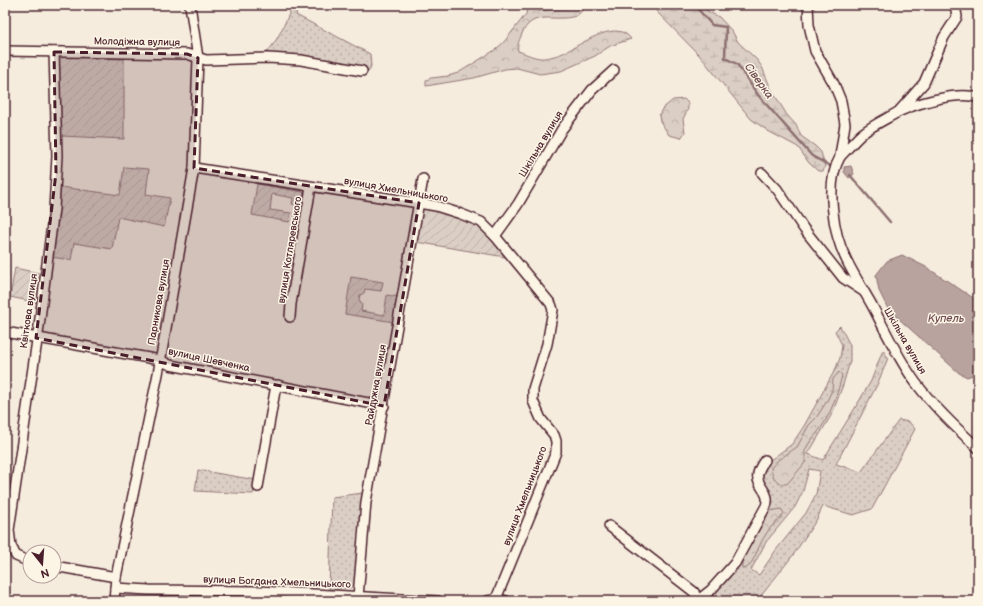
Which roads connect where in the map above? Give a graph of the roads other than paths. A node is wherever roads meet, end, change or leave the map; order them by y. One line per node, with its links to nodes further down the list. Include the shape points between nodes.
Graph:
1 (190, 5): 6 (street, Парникова вулиця)
2 (808, 5): 11 (street, via 815,52 841,100 845,124)
3 (955, 5): 10 (street, via 957,17 944,37 924,83)
4 (5, 51): 5 (street, Молодіжна вулиця)
5 (54, 52): 6 (street, Молодіжна вулиця, via 188,54); 21 (street, Квіткова вулиця, via 54,209)
6 (198, 58): 8 (street, Молодіжна вулиця, via 301,60); 12 (street, Парникова вулиця)
7 (614, 70): 17 (street, Шкільна вулиця, via 577,108 518,204)
8 (362, 71)
9 (978, 98): 10 (street, Шкільна вулиця, via 957,96)
10 (900, 110): 11 (street, Шкільна вулиця, via 862,133)
11 (840, 156): 18 (street, Шкільна вулиця, via 832,188 835,227 846,260)
12 (194, 168): 15 (street, вулиця Хмельницького); 22 (street, Парникова вулиця)
13 (762, 173): 18 (street, Шкільна вулиця, via 777,189 804,229 843,278)
14 (423, 179): 16 (street, Райдужна вулиця)
15 (311, 187): 16 (street, вулиця Хмельницького); 19 (street, вулиця Котляревського)
16 (419, 203): 17 (street, вулиця Хмельницького, via 436,206 481,222); 24 (street, Райдужна вулиця)
17 (495, 236): 34 (street, вулиця Хмельницького, via 551,304 553,310 532,401 556,441 556,452)
18 (866, 293): 25 (street, Шкільна вулиця, via 898,355 916,382 946,418)
19 (290, 317)
20 (5, 332): 21 (street, вулиця Шевченка)
21 (36, 338): 22 (street, вулиця Шевченка); 29 (street, Квіткова вулиця, via 9,530 11,546 16,556)
22 (160, 360): 23 (street, вулиця Шевченка, via 170,365); 31 (street, Парникова вулиця)
23 (278, 385): 24 (street, вулиця Шевченка); 27 (street)
24 (384, 406): 33 (street, Райдужна вулиця, via 366,502)
25 (978, 448)
26 (766, 460): 39 (street, via 757,474 760,486 767,497 766,506 736,563)
27 (258, 487)
28 (609, 526): 39 (street, via 694,592)
29 (22, 559)
30 (62, 567): 31 (street)
31 (116, 577): 32 (street, Парникова вулиця)
32 (115, 588): 33 (street, вулиця Богдана Хмельницького, via 259,591); 35 (street, Парникова вулиця)
33 (358, 597): 36 (street, вулиця Богдана Хмельницького)
34 (496, 599): 37 (street); 38 (street)
35 (114, 601)
36 (438, 601)
37 (486, 601)
38 (506, 601)
39 (697, 601)

